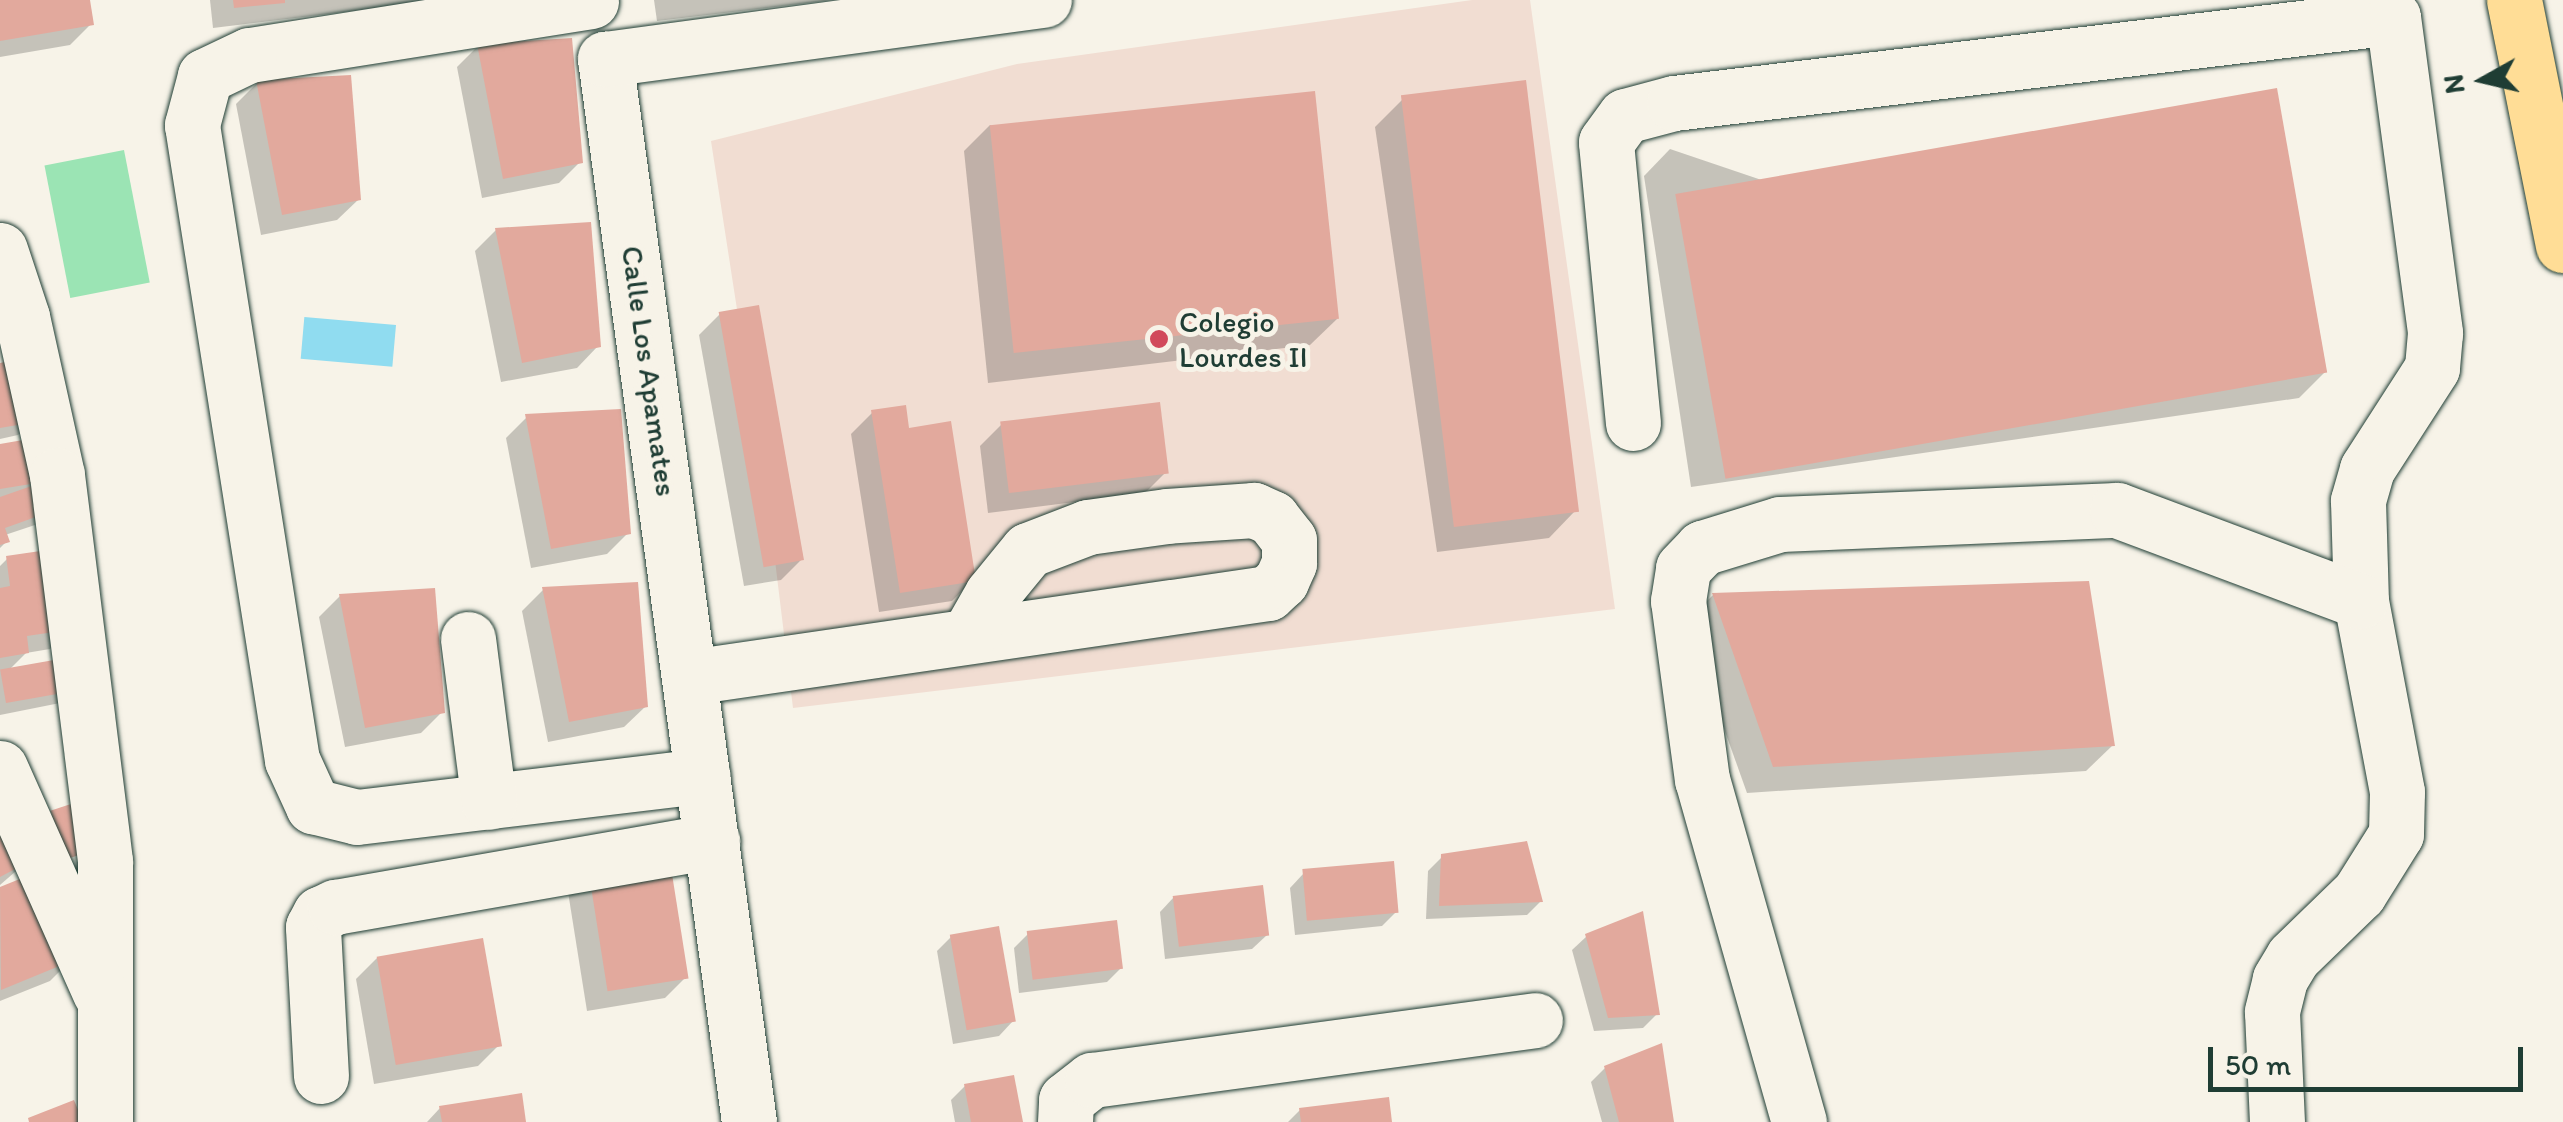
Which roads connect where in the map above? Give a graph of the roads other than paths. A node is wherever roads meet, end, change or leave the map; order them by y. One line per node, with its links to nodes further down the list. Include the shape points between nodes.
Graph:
1 (1044, 0): 5 (street)
2 (2514, 0): 6 (main road)
3 (591, 1): 5 (street, Calle Los Apamates); 15 (street, via 249,55 205,76 192,125 292,760 314,806 357,817)
4 (2394, 8): 8 (street, via 1674,103 1626,116 1606,142); 9 (street, via 2435,333 2432,368 2367,469 2358,501)
5 (605, 58): 12 (street, Calle Los Apamates)
6 (2563, 245)
7 (0, 250): 17 (street, via 22,316 57,474 105,861)
8 (1633, 423)
9 (2360, 601): 23 (street, via 2116,510 1780,524 1702,548 1683,568 1678,601 1702,780); 24 (street, via 2397,792 2396,834 2359,892 2280,979 2272,1012)
10 (968, 636): 10 (street, via 1268,593 1289,563 1289,540 1272,518 1254,510 1088,528 1028,550); 12 (street)
11 (468, 639): 15 (street)
12 (690, 676): 14 (street, Calle Los Apamates)
13 (0, 768): 17 (street)
14 (704, 776): 15 (street); 16 (street, Calle Los Apamates)
15 (488, 802)
16 (712, 841): 19 (street, via 320,914 313,927); 21 (street, Calle Los Apamates)
17 (107, 1009): 20 (street)
18 (1535, 1020): 22 (street, via 1092,1080 1066,1100)
19 (321, 1076)
20 (105, 1122)
21 (749, 1122)
22 (1065, 1122)
23 (1799, 1122)
24 (2277, 1122)

